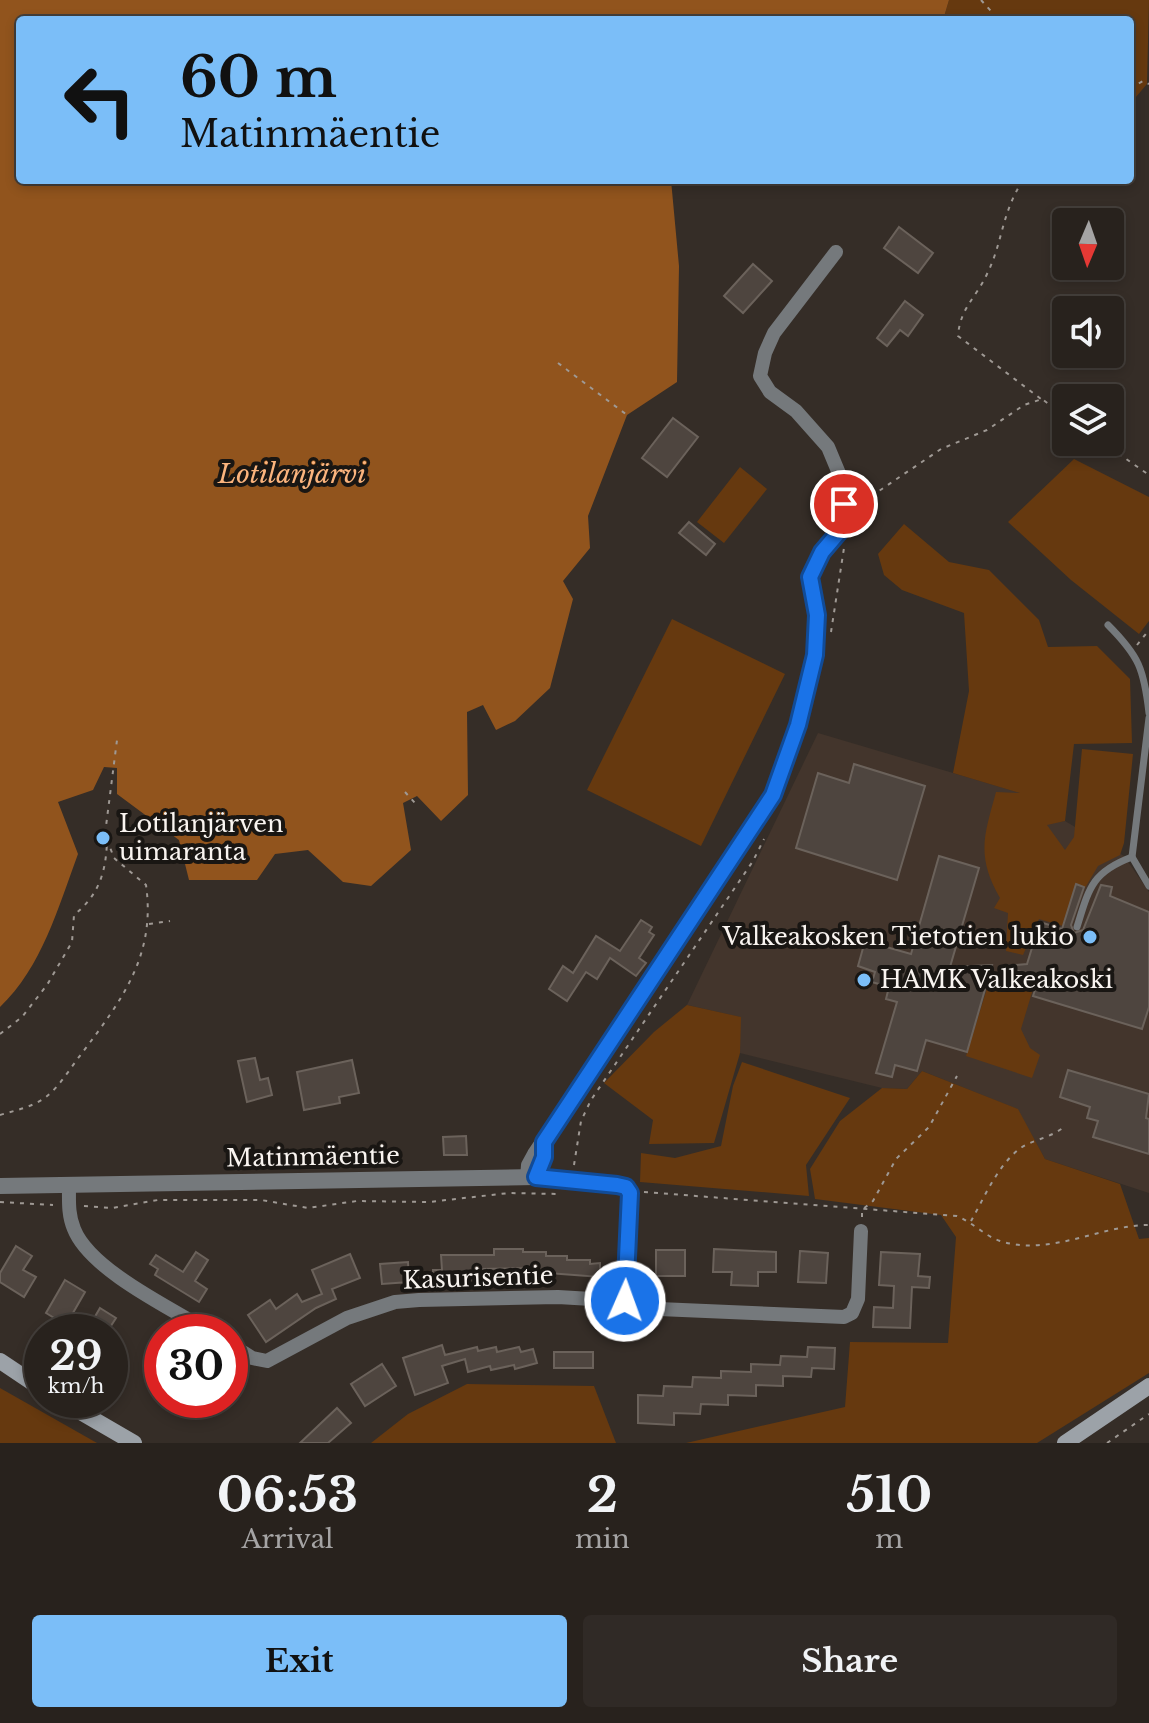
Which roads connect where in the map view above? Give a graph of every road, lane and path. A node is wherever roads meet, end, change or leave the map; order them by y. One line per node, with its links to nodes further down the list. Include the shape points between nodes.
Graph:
1 (981, 0): 2 (path)
2 (995, 16)
3 (1020, 184): 6 (path, via 1009,202 988,274 959,318 958,336)
4 (836, 252): 27 (street, via 774,333 760,376 828,447 843,483 845,525 822,552 810,577 817,615 815,655 798,725 773,795 528,1165)
5 (558, 363): 7 (path)
6 (1042, 399)
7 (627, 415)
8 (1122, 456): 9 (path)
9 (1149, 475)
10 (1108, 625): 12 (lane)
11 (1149, 630): 12 (path)
12 (1133, 650): 13 (lane)
13 (1149, 715): 18 (lane)
14 (117, 740): 17 (path)
15 (405, 792): 16 (path)
16 (415, 803)
17 (107, 839): 21 (path, via 114,858 146,885); 23 (path, via 98,888 74,915 72,942 34,1003)
18 (1132, 857): 19 (lane); 22 (lane, via 1108,866 1090,886)
19 (1149, 886)
20 (170, 921): 21 (path)
21 (148, 924): 25 (path, via 139,966 75,1062 48,1096)
22 (1077, 927)
23 (0, 1034)
24 (957, 1076): 34 (path, via 929,1127 896,1159 873,1201)
25 (0, 1115)
26 (1064, 1127): 35 (path, via 1019,1149)
27 (532, 1177): 29 (street, Matinmäentie); 30 (street, Matinmäentie)
28 (0, 1186): 29 (street, Matinmäentie)
29 (69, 1186): 33 (street)
30 (628, 1190): 34 (path); 38 (street)
31 (563, 1193): 33 (path, via 357,1201 308,1208 261,1200 158,1200 96,1209)
32 (0, 1202): 33 (path)
33 (69, 1204): 39 (street, via 79,1240 101,1265)
34 (862, 1210): 35 (path, via 957,1216)
35 (971, 1222): 36 (path, via 997,1240 1012,1243 1058,1243)
36 (1149, 1225)
37 (861, 1231): 38 (street, Kasurisentie, via 858,1299 844,1317 659,1309)
38 (625, 1301): 40 (street, Kasurisentie, via 558,1297 395,1302 347,1318 273,1359 260,1361)
39 (181, 1314)
40 (248, 1354)
41 (0, 1361): 42 (main road)
42 (24, 1377)
43 (1149, 1386): 47 (main road)
44 (1149, 1414): 48 (path)
45 (91, 1418): 46 (main road)
46 (134, 1443)
47 (1065, 1443)
48 (1107, 1443)

